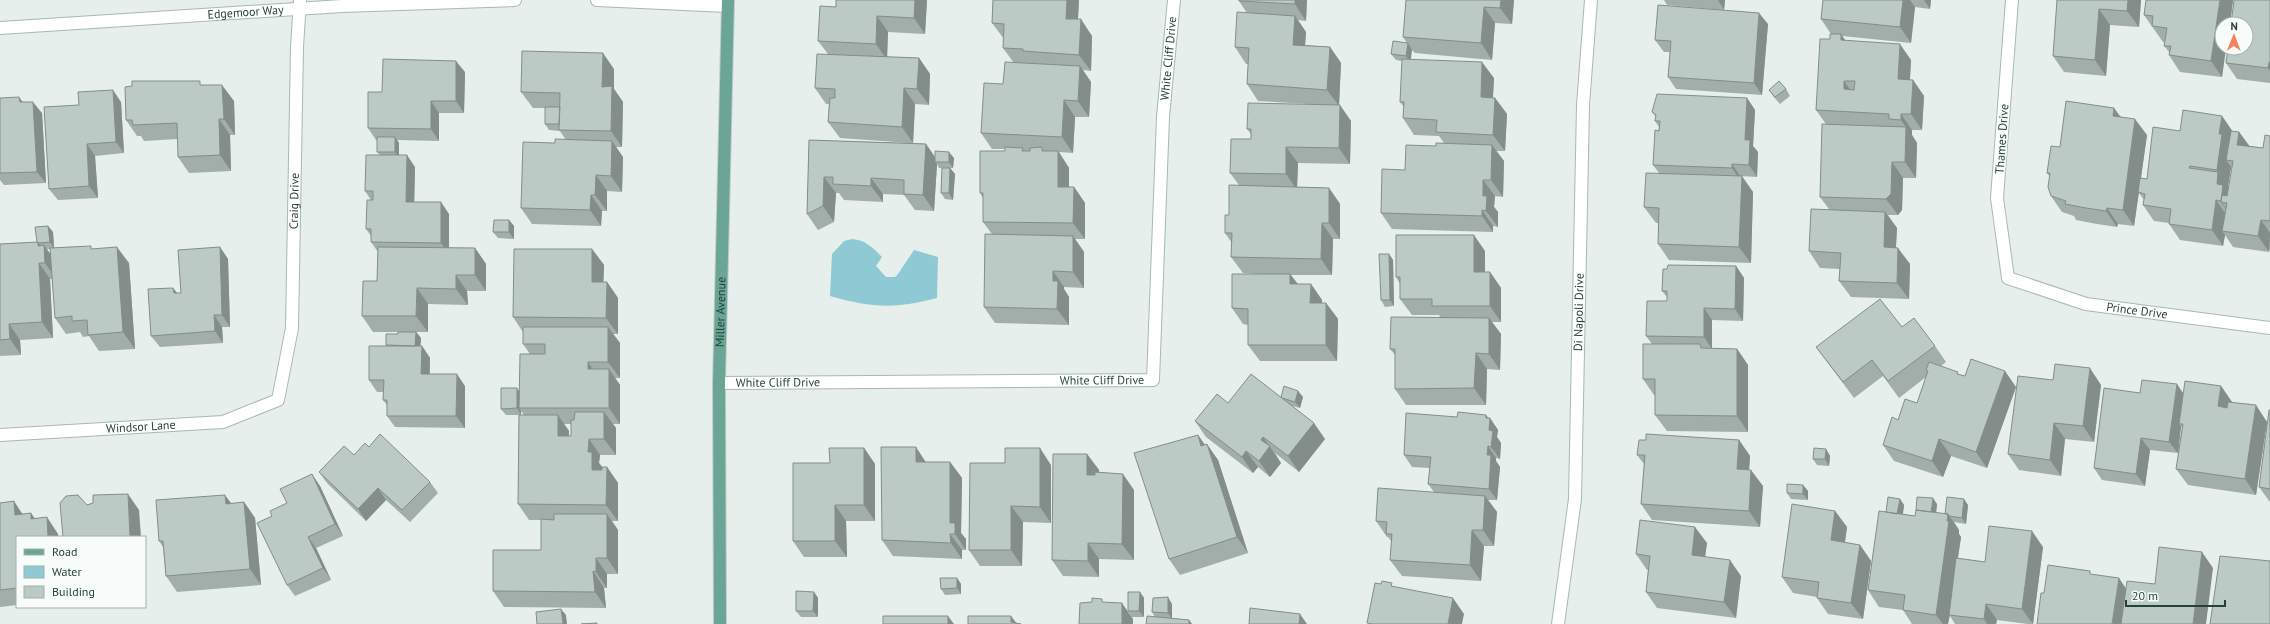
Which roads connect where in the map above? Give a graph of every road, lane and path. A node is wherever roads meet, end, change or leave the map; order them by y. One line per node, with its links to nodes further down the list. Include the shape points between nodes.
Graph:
1 (515, 0): 7 (street, Edgemoor Way)
2 (597, 0): 6 (street)
3 (1174, 0): 11 (street, White Cliff Drive, via 1163,117 1152,380)
4 (1591, 0): 15 (street, Di Napoli Drive, via 1583,105 1575,499)
5 (2012, 0): 9 (street, Thames Drive, via 1997,198)
6 (728, 3): 11 (main road, Miller Avenue)
7 (299, 5): 8 (street, Edgemoor Way); 12 (street, Craig Drive, via 296,48 292,328)
8 (0, 28)
9 (2008, 278): 10 (street, Prince Drive, via 2086,304)
10 (2270, 328)
11 (719, 383): 14 (main road, Miller Avenue)
12 (278, 400): 13 (street, Windsor Lane, via 223,422)
13 (0, 435)
14 (720, 624)
15 (1558, 624)

